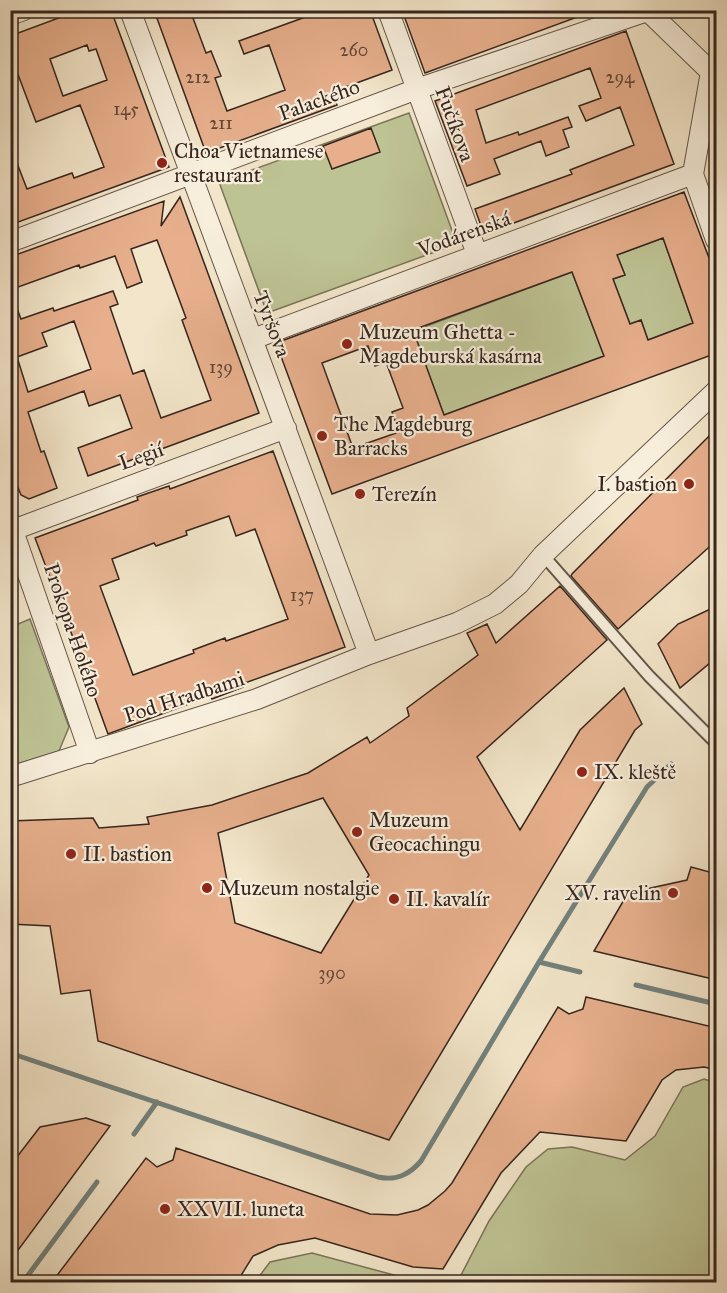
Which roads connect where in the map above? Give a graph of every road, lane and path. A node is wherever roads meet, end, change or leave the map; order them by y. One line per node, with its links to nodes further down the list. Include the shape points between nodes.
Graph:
1 (24, 10): 5 (street)
2 (130, 10): 7 (street, Tyršova)
3 (388, 10): 6 (street, Fučíkova)
4 (647, 11): 6 (street, Palackého); 8 (street, via 711,72)
5 (10, 15)
6 (417, 89): 7 (street, Palackého); 11 (street, Fučíkova)
7 (190, 174): 10 (street, Palackého); 12 (street, Tyršova)
8 (693, 174): 9 (street); 11 (street, Vodárenská)
9 (717, 240)
10 (10, 242)
11 (477, 254): 12 (street, Vodárenská)
12 (253, 339): 14 (street, Tyršova)
13 (714, 397): 16 (street, Pod Hradbami)
14 (286, 428): 15 (street, Legií); 17 (street, Tyršova)
15 (12, 526): 19 (street, Prokopa Holého)
16 (543, 555): 17 (street, Pod Hradbami, via 519,584 495,604 457,623); 18 (lane, via 649,676)
17 (369, 654): 19 (street, Pod Hradbami, via 257,699)
18 (717, 743)
19 (90, 753): 20 (street, Pod Hradbami)
20 (10, 777)

